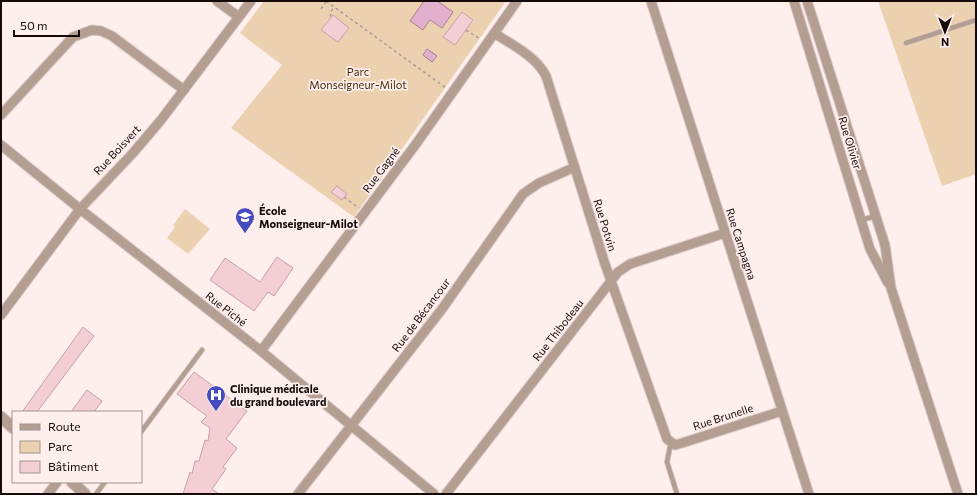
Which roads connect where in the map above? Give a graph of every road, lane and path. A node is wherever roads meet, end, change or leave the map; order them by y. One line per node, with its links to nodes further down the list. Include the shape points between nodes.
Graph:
1 (217, 1): 10 (street)
2 (251, 1): 10 (street, Rue Boisvert)
3 (326, 1): 8 (path); 9 (path)
4 (517, 1): 14 (street, Rue Gagné)
5 (651, 1): 29 (street, Rue Campagna)
6 (794, 1): 18 (street, Rue Olivier)
7 (806, 1): 17 (street, Rue Olivier)
8 (334, 7): 11 (path, via 330,13); 20 (path)
9 (321, 9)
10 (239, 17): 19 (street, Rue Boisvert)
11 (331, 17)
12 (976, 20): 15 (lane)
13 (466, 30): 16 (path)
14 (494, 33): 16 (street, Rue Gagné); 23 (street, Rue Potvin, via 541,66)
15 (906, 43)
16 (486, 44): 20 (street, Rue Gagné)
17 (830, 75): 18 (lane); 27 (street, Rue Olivier)
18 (818, 79): 28 (street, Rue Olivier)
19 (184, 90): 21 (street, via 112,36 92,30 73,37); 25 (street, Rue Boisvert, via 133,153)
20 (452, 93): 26 (street, Rue Gagné)
21 (1, 116)
22 (1, 145): 25 (street, Rue Piché)
23 (575, 167): 30 (street, Rue Potvin); 37 (street, Rue de Bécancour, via 539,183 523,194 442,309)
24 (344, 197): 26 (path)
25 (80, 209): 32 (street, Rue Boisvert); 34 (street, Rue Piché)
26 (365, 212): 34 (street, Rue Gagné)
27 (876, 216): 28 (lane); 31 (street, Rue Olivier, via 885,244)
28 (861, 220): 31 (street, Rue Olivier, via 870,249)
29 (725, 233): 30 (street, Rue Thibodeau, via 630,264 618,272); 35 (street, Rue Campagna)
30 (611, 282): 40 (street, Rue Potvin, via 667,439); 49 (street, Rue Thibodeau)
31 (891, 288): 52 (street, Rue Olivier)
32 (1, 315)
33 (202, 350): 39 (lane)
34 (261, 351): 37 (street, Rue Piché)
35 (782, 411): 40 (street, Rue Brunelle, via 675,445); 51 (street, Rue Campagna)
36 (1, 417): 38 (street)
37 (351, 426): 47 (street, Rue de Bécancour); 48 (street, Rue Piché)
38 (12, 427)
39 (142, 431)
40 (671, 442): 50 (lane, via 666,462)
41 (56, 483): 44 (street)
42 (73, 483): 45 (street)
43 (104, 483): 46 (lane)
44 (48, 494)
45 (85, 494)
46 (96, 494)
47 (298, 494)
48 (434, 494)
49 (446, 494)
50 (677, 494)
51 (809, 494)
52 (958, 494)

